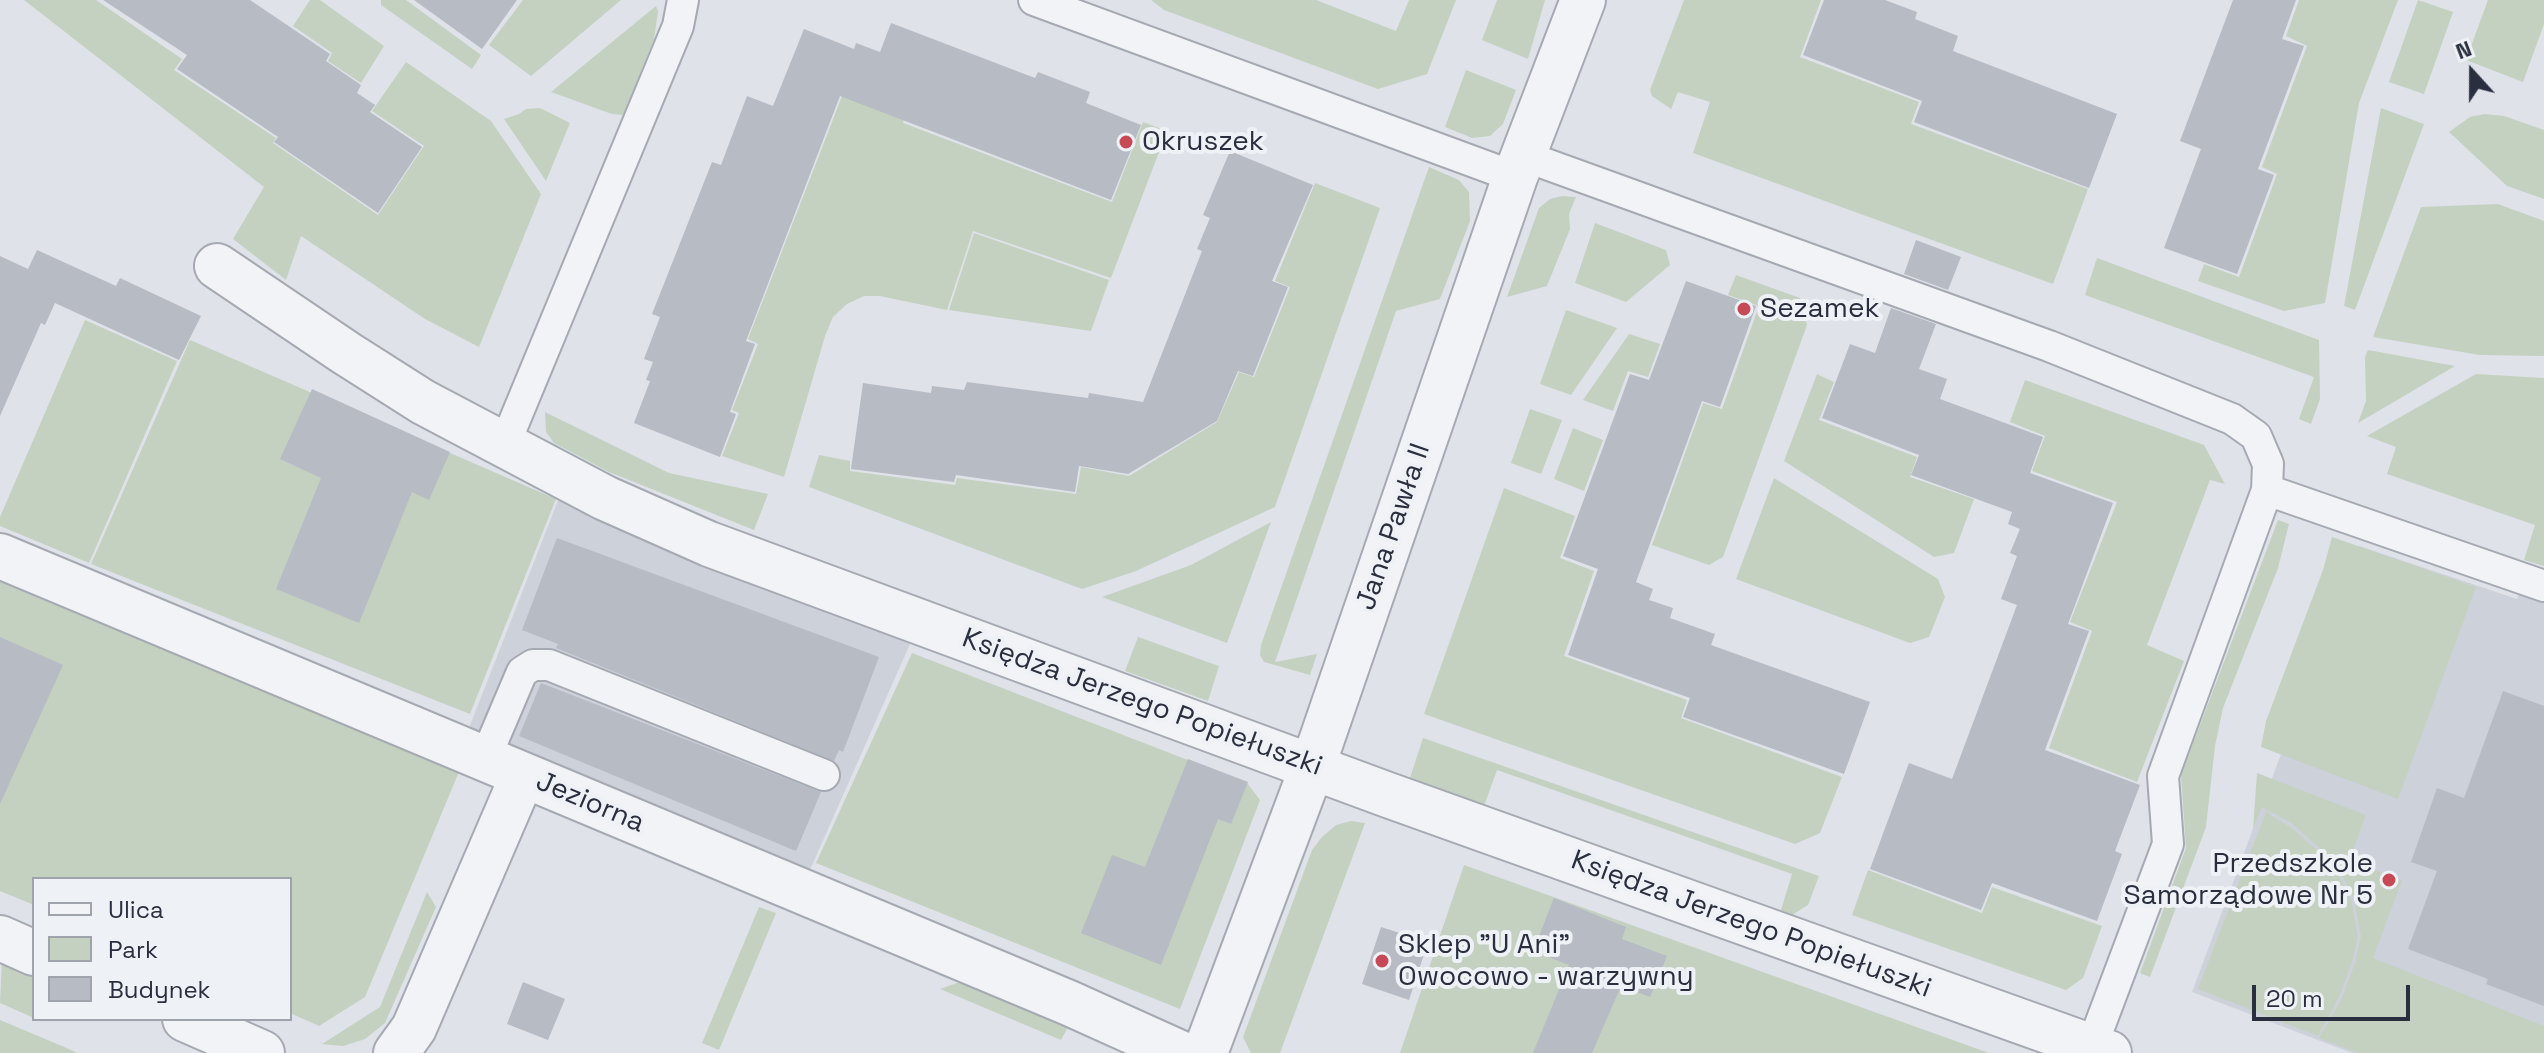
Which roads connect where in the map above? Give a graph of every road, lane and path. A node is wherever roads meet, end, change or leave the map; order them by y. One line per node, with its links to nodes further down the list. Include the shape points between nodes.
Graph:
1 (683, 0): 6 (lane, via 678,26)
2 (1034, 0): 4 (lane)
3 (1583, 0): 4 (street, Jana Pawła II)
4 (1519, 166): 7 (lane, via 2049,346 2232,419 2256,436 2268,464); 10 (street, Jana Pawła II)
5 (217, 266): 6 (street, Księdza Jerzego Popiełuszki, via 423,402)
6 (504, 446): 10 (street, Księdza Jerzego Popiełuszki, via 709,544)
7 (2267, 490): 9 (lane); 16 (lane, via 2163,776 2168,844)
8 (0, 556): 11 (street, Jeziorna)
9 (2544, 586)
10 (1313, 765): 16 (street, Księdza Jerzego Popiełuszki); 20 (street, Jana Pawła II)
11 (504, 767): 12 (lane, via 522,672 533,665 549,665); 18 (street, via 414,1028); 19 (street, Jeziorna)
12 (824, 775)
13 (0, 938): 14 (street)
14 (32, 952)
15 (190, 1021): 17 (street)
16 (2100, 1050)
17 (262, 1053)
18 (396, 1053)
19 (1180, 1053)
20 (1205, 1053)

